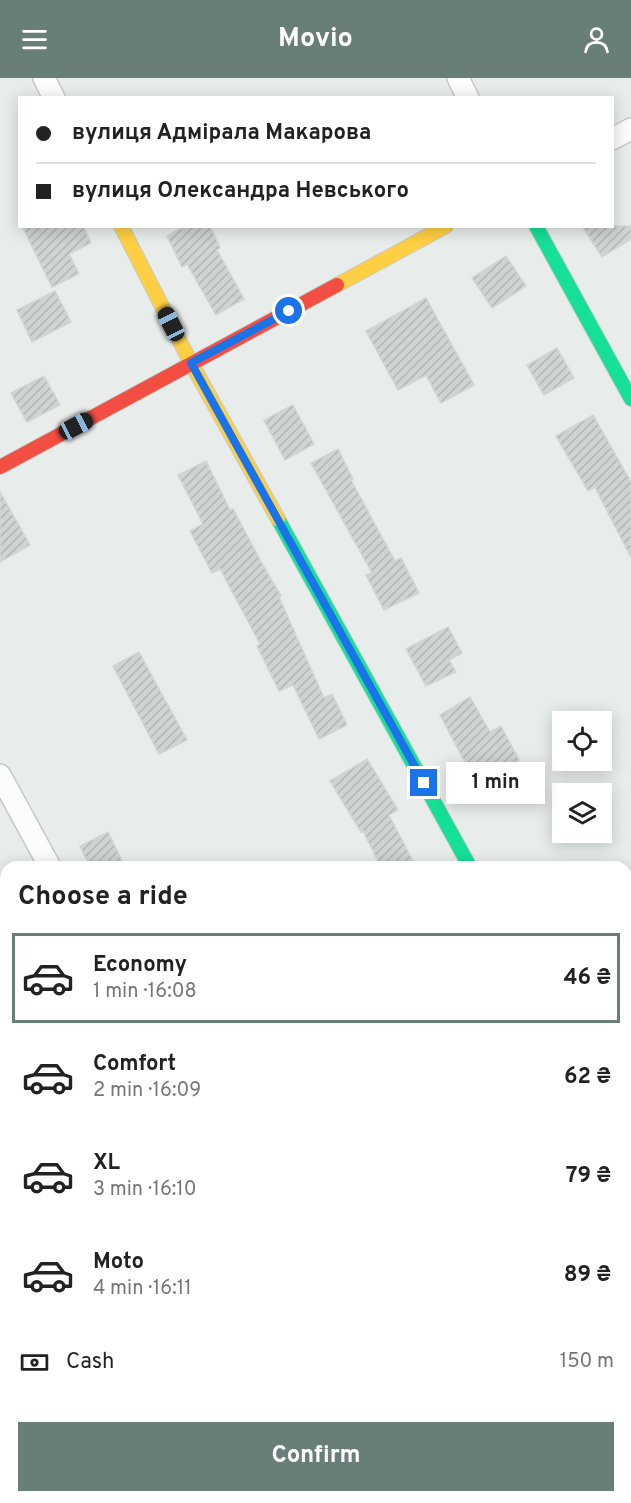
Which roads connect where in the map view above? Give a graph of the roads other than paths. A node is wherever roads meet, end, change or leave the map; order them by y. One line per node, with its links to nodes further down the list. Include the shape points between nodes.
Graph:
1 (44, 78): 3 (street)
2 (458, 78): 4 (street)
3 (53, 96)
4 (467, 96)
5 (631, 129): 6 (street)
6 (614, 138)
7 (122, 228): 10 (street)
8 (442, 228): 10 (street)
9 (537, 228): 11 (street)
10 (191, 363): 12 (street); 15 (street)
11 (631, 399)
12 (0, 467)
13 (0, 775): 14 (street)
14 (47, 861)
15 (467, 861)

